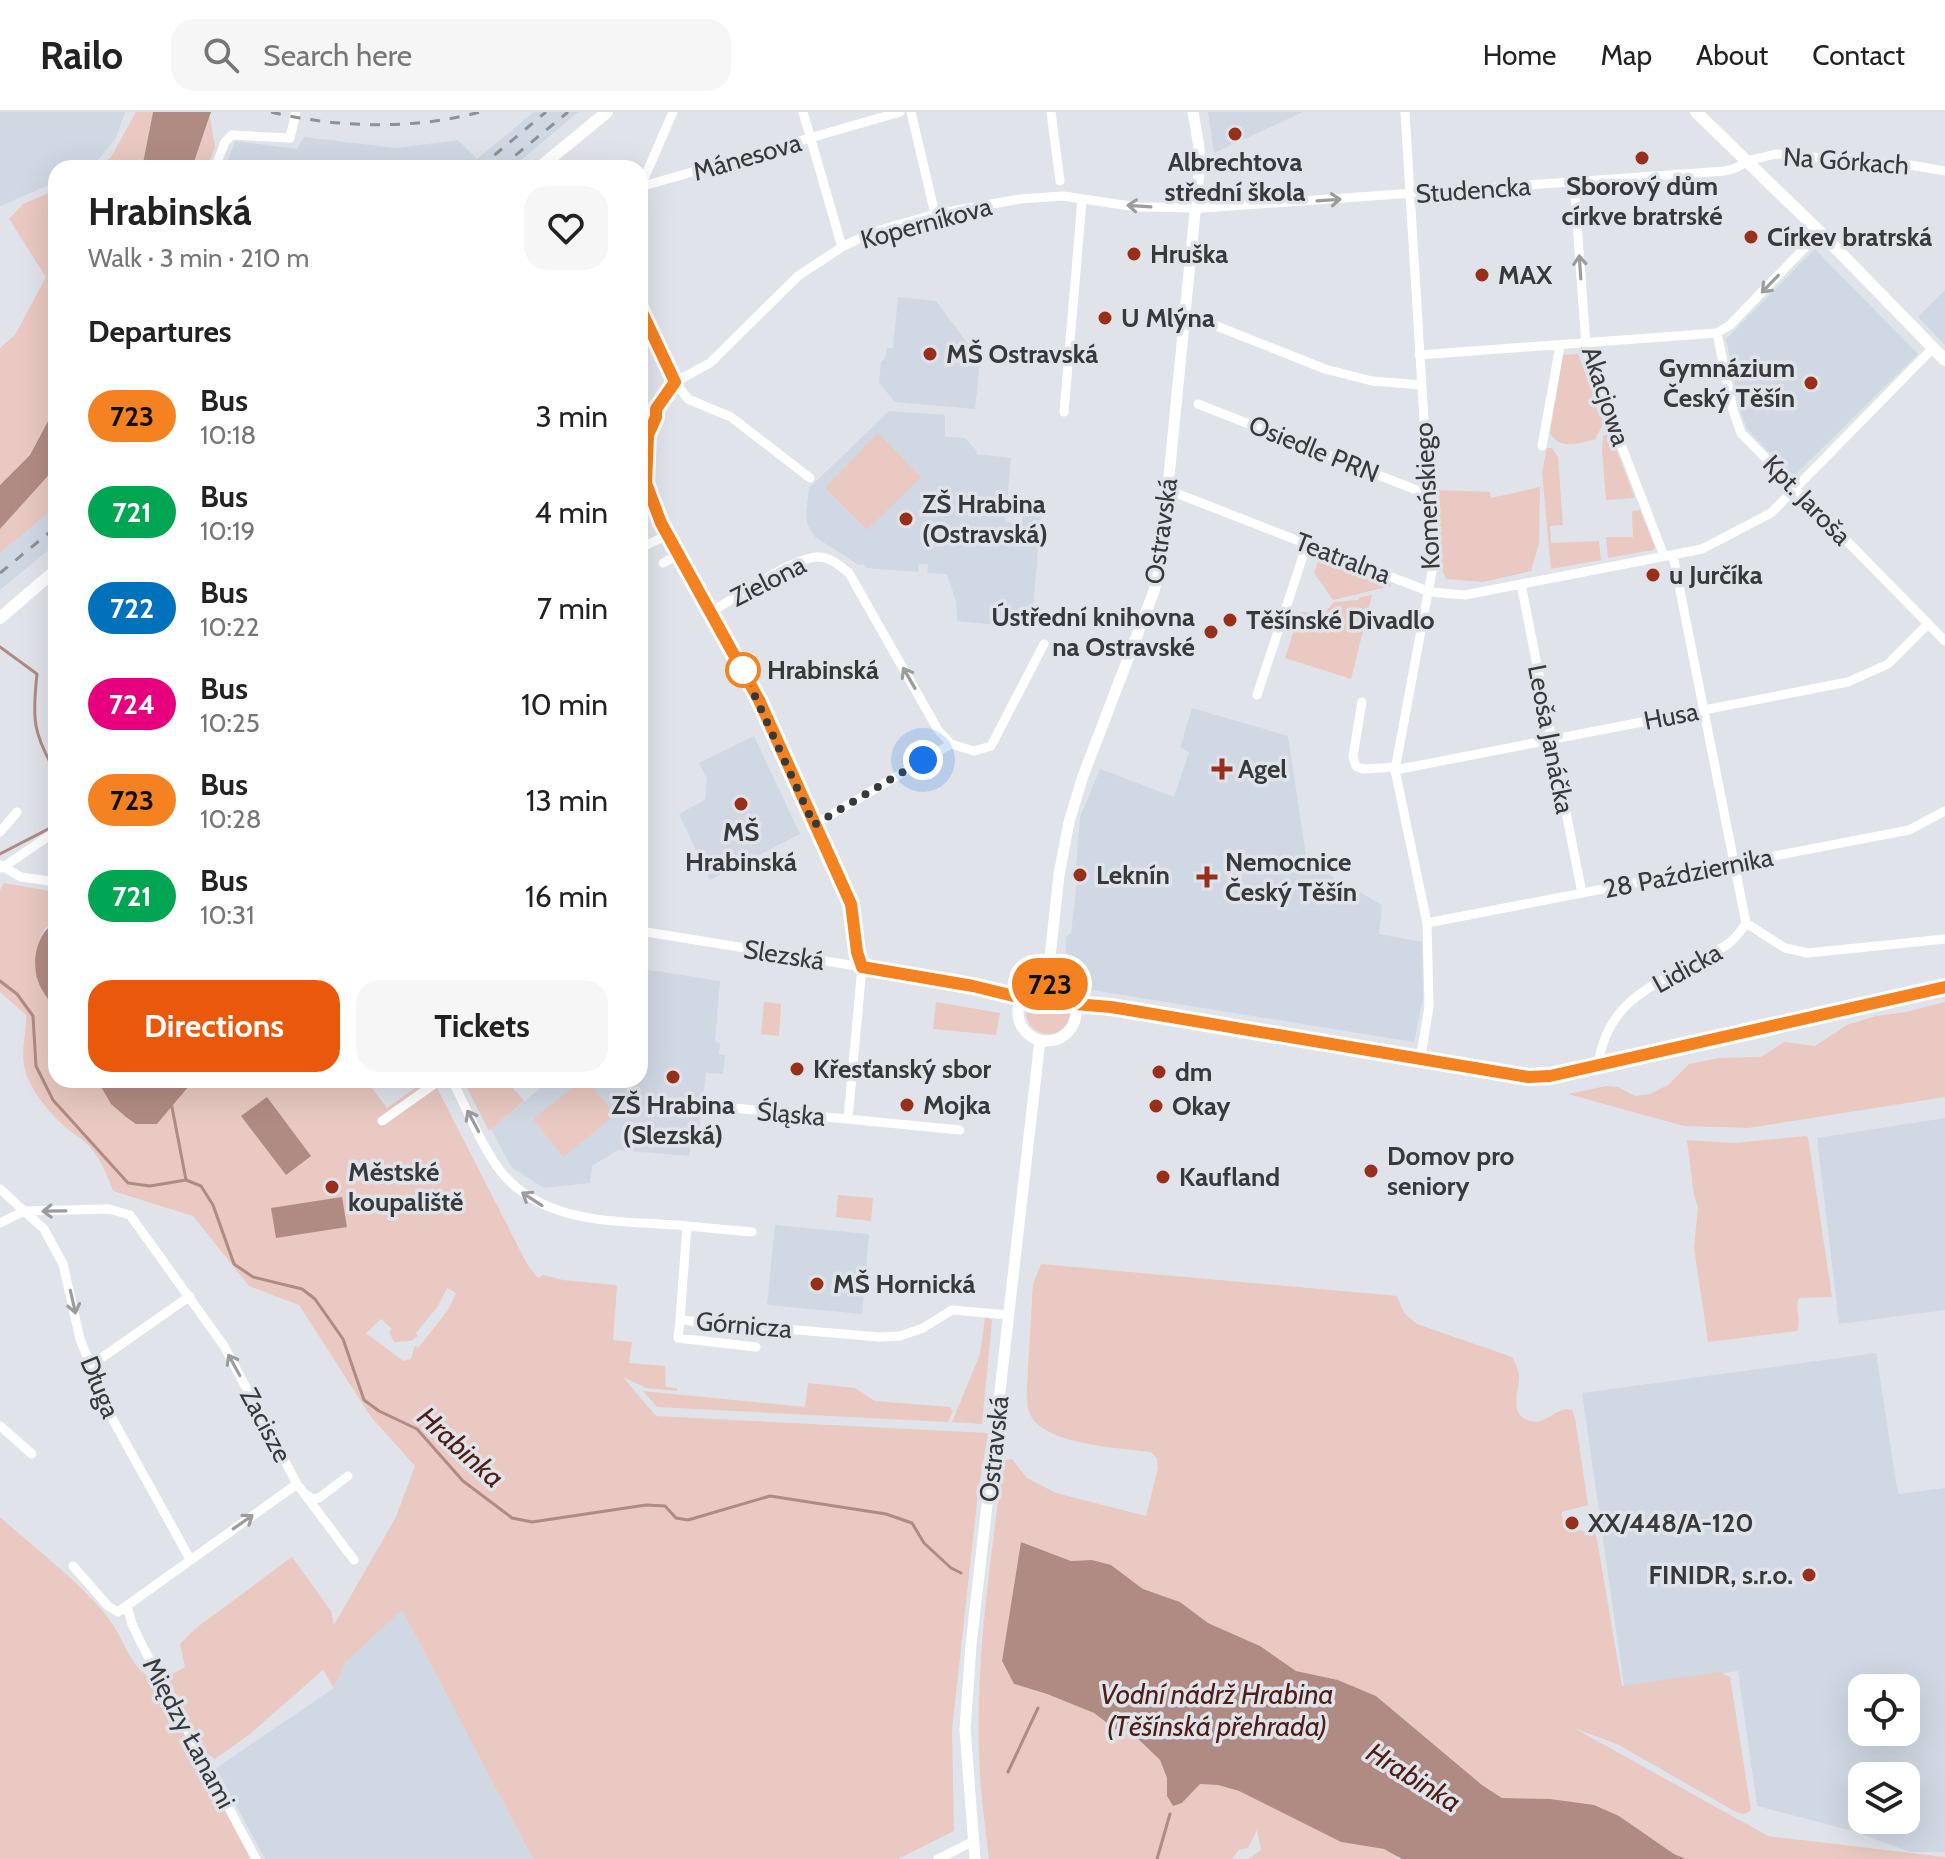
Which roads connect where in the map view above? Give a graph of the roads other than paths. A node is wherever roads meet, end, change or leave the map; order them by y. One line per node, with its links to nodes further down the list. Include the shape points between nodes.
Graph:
1 (296, 112): 12 (street, via 290,138 232,135)
2 (607, 112): 13 (main road)
3 (673, 112): 15 (street)
4 (803, 112): 11 (street)
5 (900, 112): 11 (street, Mánesova)
6 (911, 112): 23 (street)
7 (1051, 112): 17 (street)
8 (1193, 112): 22 (street, Ostravská, via 1199,147)
9 (1405, 112): 20 (street, Komeńskiego)
10 (1696, 112): 14 (main road)
11 (811, 138): 19 (street, Mánesova); 25 (street)
12 (218, 160)
13 (549, 160)
14 (1747, 161): 16 (street, Na Górkach, via 1776,154); 18 (street, Studencka, via 1725,171); 24 (main road)
15 (648, 170)
16 (1945, 171)
17 (1060, 181)
18 (1574, 182): 20 (street, Studencka); 29 (street, Akacjowa, one-way to 18)
19 (648, 186)
20 (1410, 194): 22 (street, Studencka, one-way to 20); 32 (street, Komeńskiego)
21 (1082, 200): 22 (street, Koperníkova, one-way to 21); 23 (street, Koperníkova, via 1020,199); 38 (street)
22 (1195, 208): 45 (street, Ostravská)
23 (935, 214): 25 (street, Koperníkova)
24 (1820, 232): 28 (street, one-way to 28); 31 (main road)
25 (842, 247): 34 (street, Koperníkova, via 798,276 710,363)
26 (1204, 321): 35 (street, via 1325,369 1372,381)
27 (648, 325): 34 (street)
28 (1717, 333): 29 (street); 44 (street, Kpt. Jaroša, via 1741,433)
29 (1586, 345): 30 (street); 51 (street, Akacjowa)
30 (1560, 346): 32 (street); 41 (street)
31 (1933, 348): 33 (main road); 44 (street)
32 (1419, 355): 35 (street, Komeńskiego)
33 (1945, 360)
34 (675, 382): 37 (street); 42 (street, via 688,399 731,417)
35 (1422, 385): 46 (street, Komeńskiego)
36 (1198, 404): 46 (street, Osiedle PRN)
37 (656, 409): 39 (street); 40 (street)
38 (1064, 412)
39 (648, 418)
40 (648, 435)
41 (1542, 446)
42 (810, 478)
43 (648, 488): 47 (street)
44 (1795, 488): 51 (street, Teatralna, via 1771,513 1702,549); 58 (street, Kpt. Jaroša)
45 (1168, 490): 49 (street, Teatralna); 85 (street, Ostravská, via 1154,591 1069,822)
46 (1429, 495): 55 (street, Komeńskiego)
47 (668, 535): 48 (street); 50 (street)
48 (648, 544)
49 (1307, 544): 55 (street, Teatralna); 61 (street)
50 (678, 555): 52 (street); 56 (street)
51 (1669, 556): 54 (street, Teatralna); 63 (street, Akacjowa)
52 (663, 563)
53 (48, 577): 57 (main road)
54 (1521, 584): 55 (street, Teatralna, via 1465,595); 64 (street, Leoša Janáčka)
55 (1430, 592): 70 (street, Komeńskiego)
56 (711, 612): 65 (street, Zielona, one-way to 56, via 849,573 834,561 820,557 794,564); 73 (street, via 759,700)
57 (0, 618)
58 (1928, 624): 59 (street, Kpt. Jaroša); 63 (street, Husa, via 1888,664 1848,682)
59 (1945, 641)
60 (1044, 644): 67 (street, via 991,746)
61 (1257, 695)
62 (1362, 702): 70 (street, Husa, via 1356,766)
63 (1704, 710): 64 (street, Husa); 76 (street, Akacjowa)
64 (1551, 740): 70 (street, Husa); 79 (street, Leoša Janáčka)
65 (951, 744): 66 (street); 73 (street)
66 (962, 748): 67 (street); 68 (street)
67 (985, 748): 69 (street)
68 (962, 759)
69 (988, 762)
70 (1396, 768): 80 (street, Komeńskiego)
71 (1945, 811): 76 (street, 28 Października, via 1909,830)
72 (17, 812): 74 (street)
73 (814, 825): 84 (street, Śląska, via 851,904)
74 (0, 832)
75 (48, 836): 77 (street)
76 (1735, 863): 79 (street, 28 Października); 81 (street, Akacjowa)
77 (1, 867): 78 (street)
78 (48, 881)
79 (1582, 893): 80 (street, 28 Października)
80 (1427, 923): 90 (street, Komeńskiego, via 1429,1007)
81 (1746, 923): 83 (street, Lidicka, via 1785,948 1808,953); 91 (street, Lidicka, via 1735,941 1647,989 1615,1014 1601,1042)
82 (648, 932): 84 (street, Slezská)
83 (1945, 939)
84 (862, 967): 87 (street, Slezská); 95 (street, Śląska)
85 (1047, 984): 87 (street, via 1033,987); 88 (street, via 1063,988)
86 (1945, 987): 91 (street)
87 (1022, 998): 89 (street, via 1021,1023)
88 (1075, 1004): 89 (street, via 1069,1031 1058,1039); 90 (street)
89 (1040, 1040): 104 (street, Ostravská)
90 (1420, 1061): 91 (street, via 1528,1077)
91 (1598, 1065)
92 (429, 1088): 96 (street)
93 (456, 1088): 101 (street, one-way to 93, via 582,1217 528,1198 494,1161)
94 (734, 1108): 95 (street, Śląska)
95 (848, 1119): 97 (street, Śląska)
96 (382, 1121)
97 (960, 1130)
98 (0, 1189): 99 (street, Długa)
99 (24, 1211): 100 (street); 103 (street, Zacisze, one-way to 99, via 130,1215 109,1209); 107 (street, Długa, one-way to 107, via 44,1229 63,1264)
100 (0, 1223)
101 (687, 1226): 102 (street); 105 (street, Górnicza)
102 (752, 1232)
103 (190, 1296): 107 (street); 111 (street, Zacisze, one-way to 103, via 224,1346)
104 (1009, 1315): 105 (street, Górnicza, via 952,1310 923,1328 879,1337); 117 (street, Ostravská, via 965,1729)
105 (680, 1320): 106 (street, via 678,1338)
106 (756, 1347)
107 (90, 1366): 113 (street, Długa, via 113,1420)
108 (0, 1426): 109 (street)
109 (32, 1454)
110 (348, 1476): 112 (street, via 319,1498)
111 (297, 1484): 112 (street); 113 (street, Zacisze, one-way to 111)
112 (304, 1493): 114 (street)
113 (190, 1559): 116 (street)
114 (354, 1560)
115 (73, 1566): 116 (street, via 112,1610)
116 (127, 1606): 118 (street, Między Łanami, via 137,1635)
117 (972, 1842): 119 (street); 120 (street, Ostravská)
118 (256, 1859)
119 (938, 1859)
120 (975, 1859)

